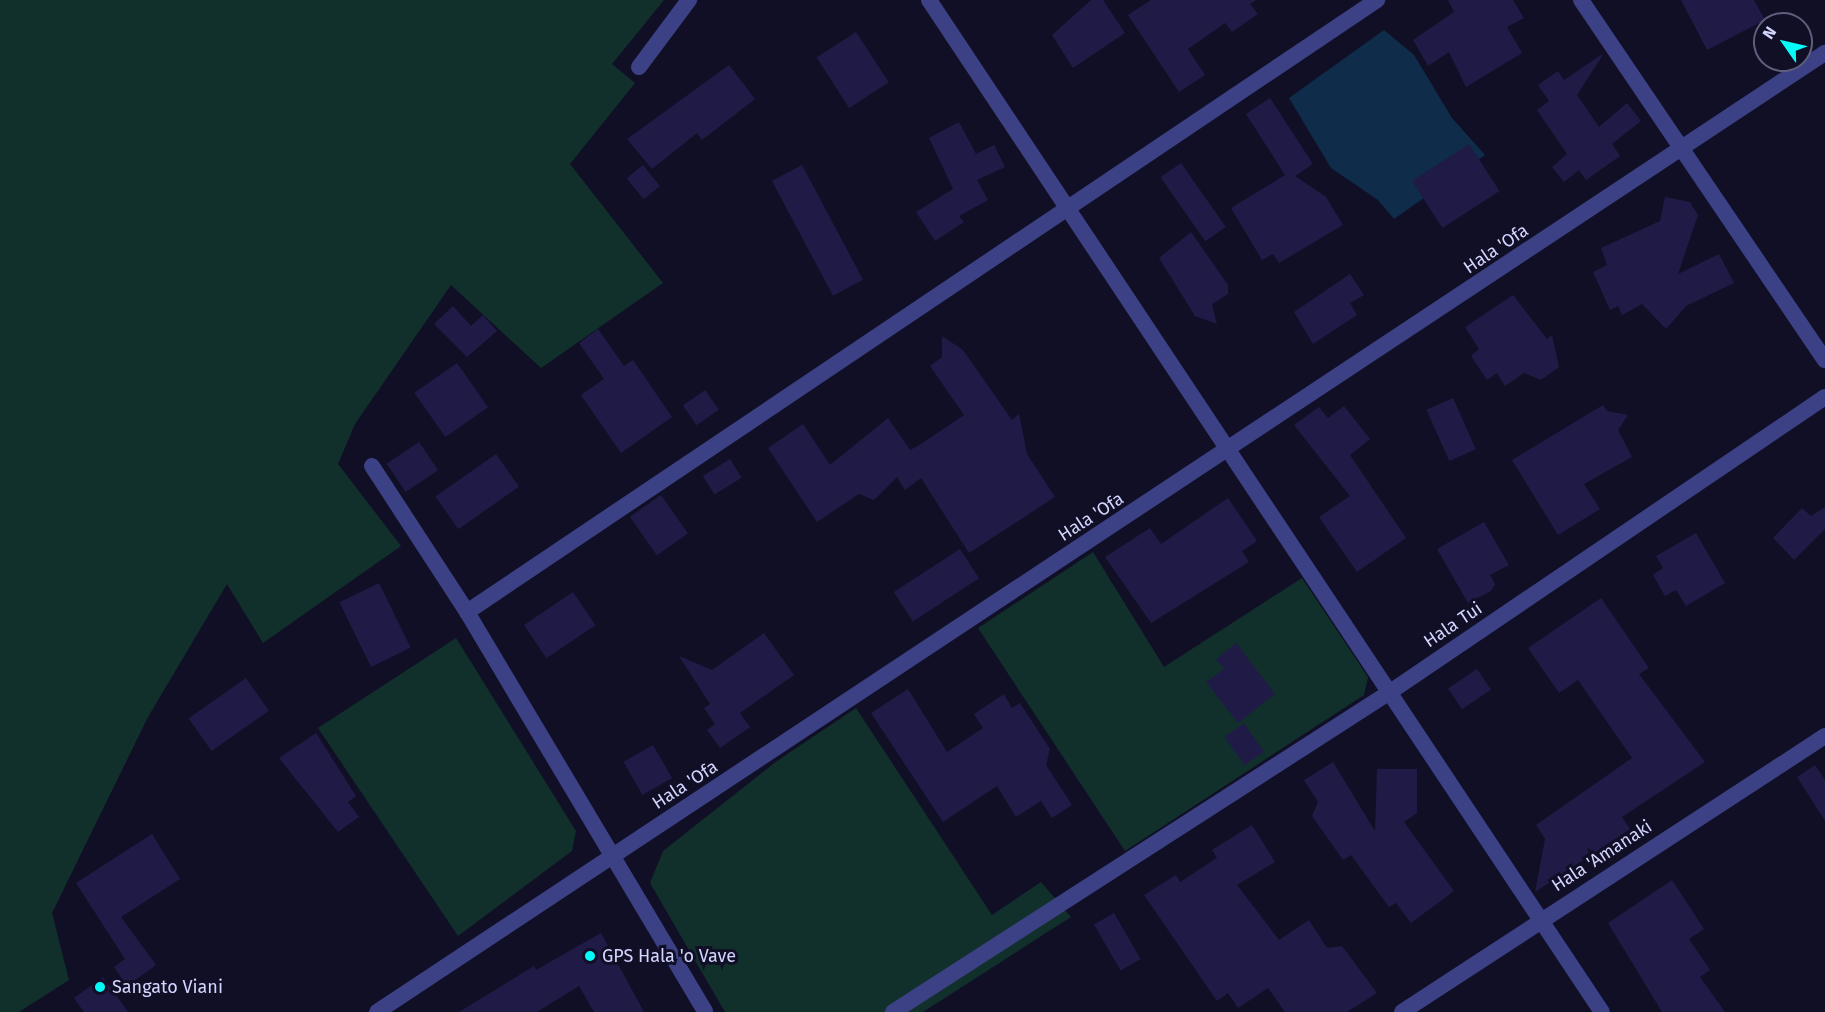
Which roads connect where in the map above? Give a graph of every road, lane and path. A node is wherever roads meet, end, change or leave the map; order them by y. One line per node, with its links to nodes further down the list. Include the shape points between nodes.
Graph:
1 (689, 0): 6 (street)
2 (929, 0): 8 (street)
3 (1377, 0): 8 (street)
4 (1581, 0): 7 (street)
5 (1825, 53): 7 (street, Hala 'Ofa)
6 (639, 67)
7 (1679, 150): 9 (street); 11 (street, Hala 'Ofa)
8 (1066, 209): 11 (street); 13 (street)
9 (1825, 360)
10 (1825, 397): 14 (street, Hala Tui)
11 (1229, 450): 14 (street); 16 (street, Hala 'Ofa)
12 (372, 466): 13 (street)
13 (467, 612): 16 (street)
14 (1393, 690): 17 (street); 20 (street, Hala Tui)
15 (1825, 736): 17 (street, Hala 'Amanaki)
16 (611, 857): 18 (street, Hala 'Ofa); 19 (street)
17 (1540, 919): 21 (street, Hala 'Amanaki); 22 (street)
18 (377, 1012)
19 (705, 1012)
20 (893, 1012)
21 (1402, 1012)
22 (1602, 1012)

